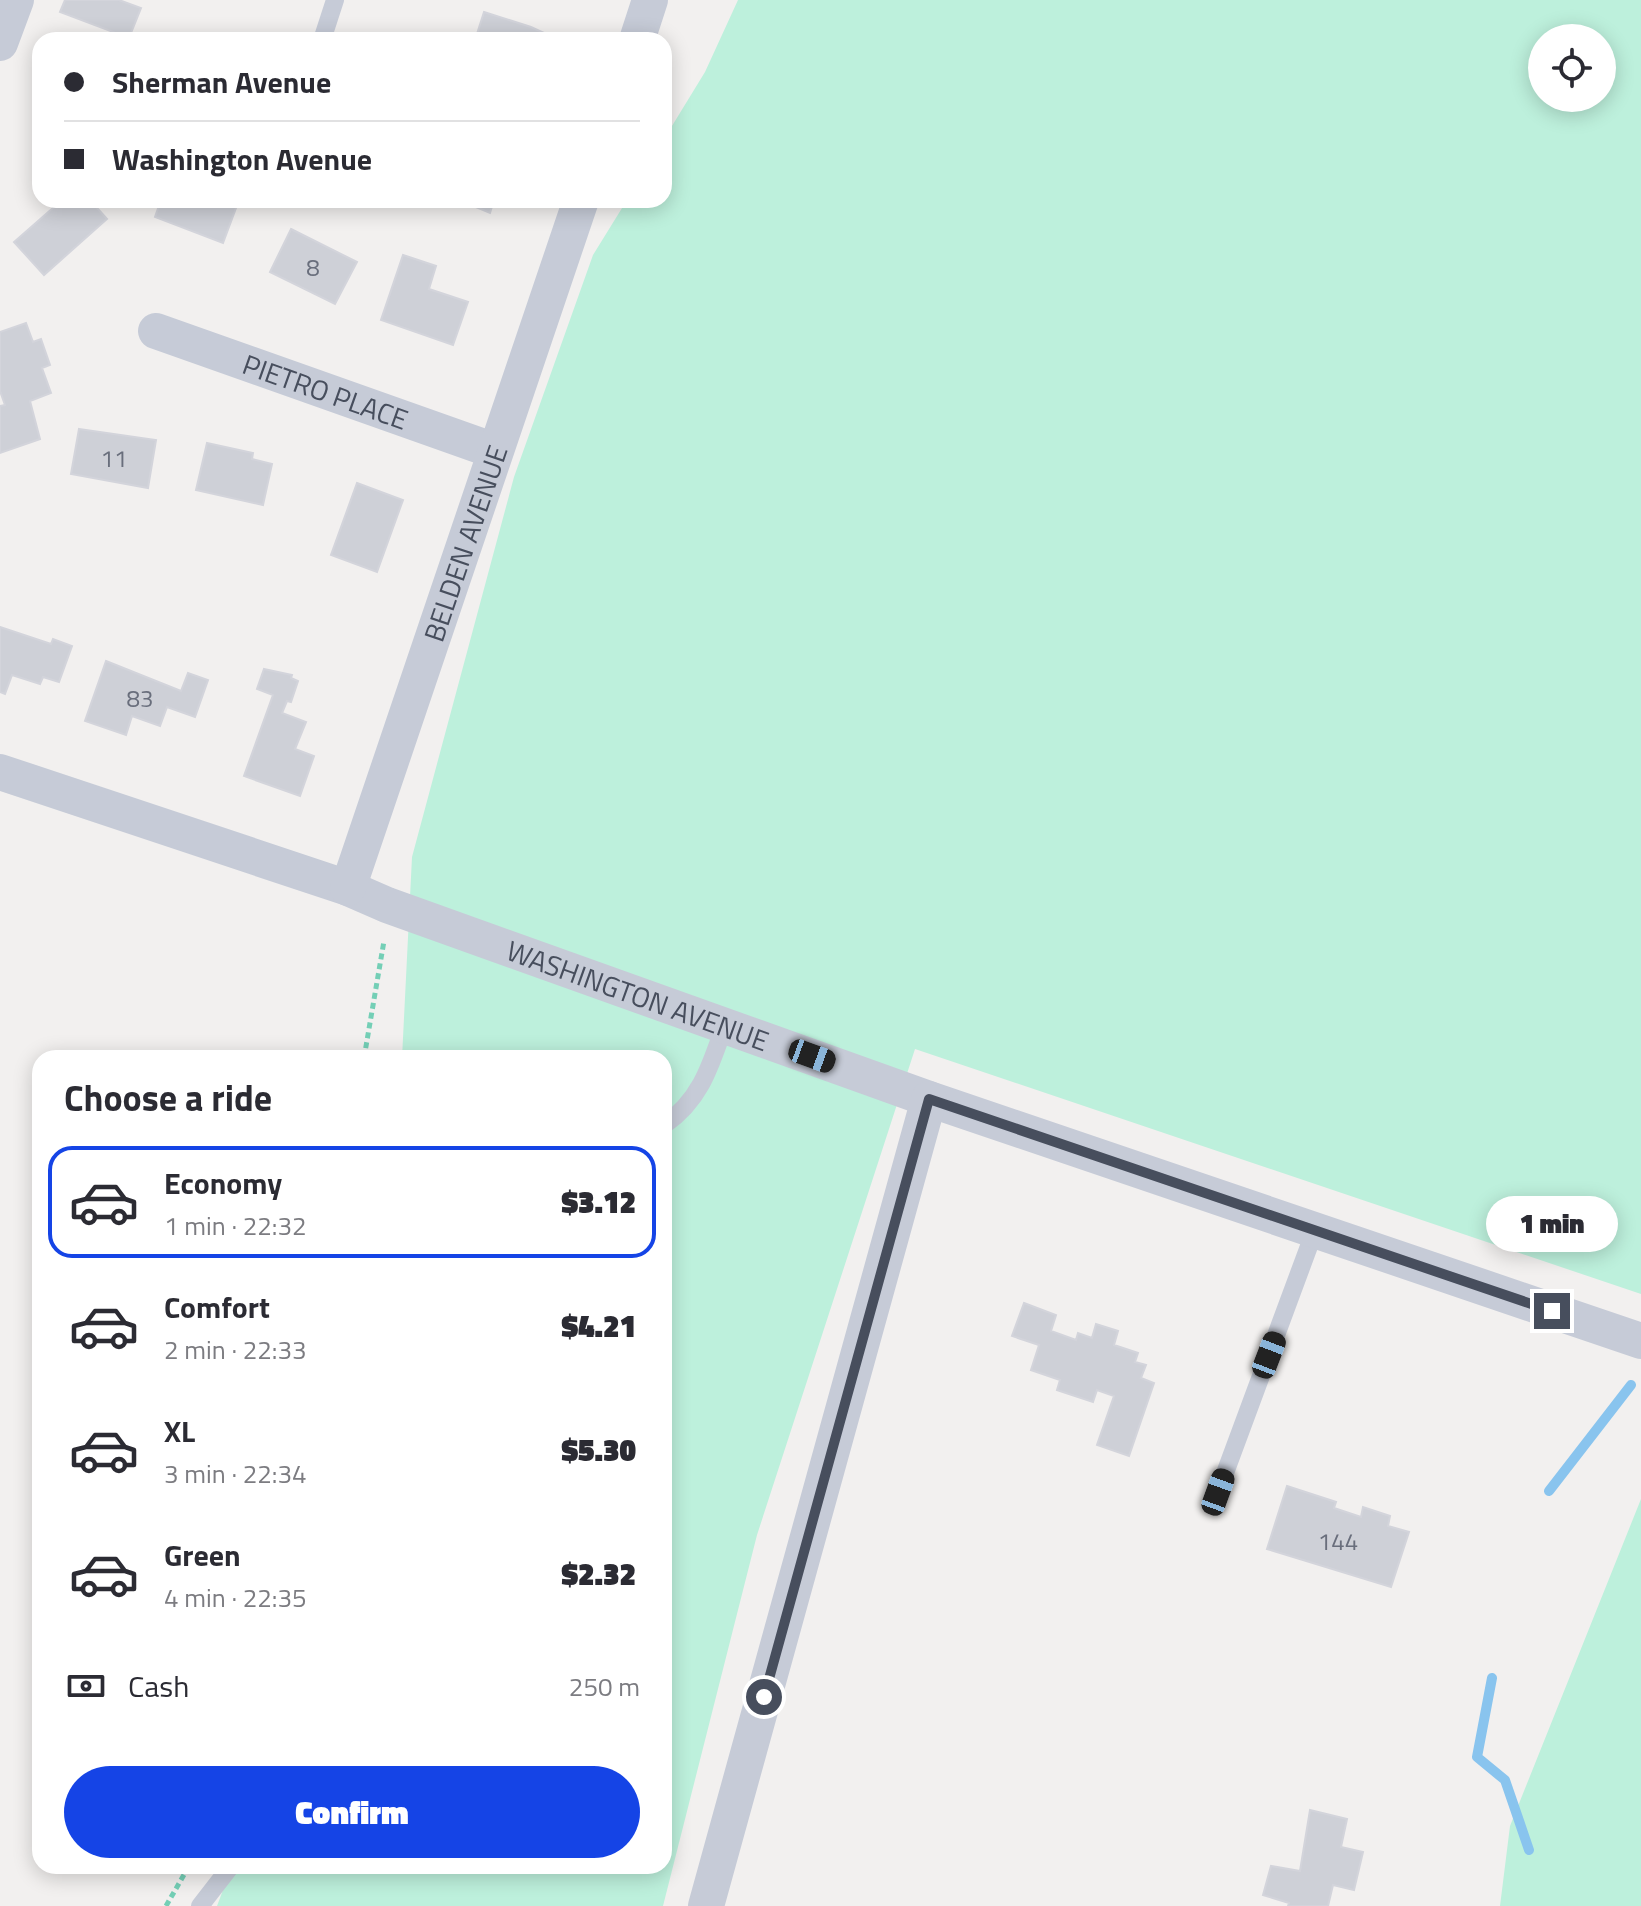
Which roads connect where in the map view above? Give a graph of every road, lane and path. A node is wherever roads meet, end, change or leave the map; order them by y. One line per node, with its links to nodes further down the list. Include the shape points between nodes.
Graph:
1 (16, 0): 6 (street)
2 (335, 0): 4 (lane)
3 (650, 0): 5 (street)
4 (325, 32)
5 (640, 32)
6 (0, 43)
7 (578, 208): 9 (street, BELDEN AVENUE)
8 (156, 331): 9 (street, PIETRO PLACE)
9 (495, 451): 11 (street, BELDEN AVENUE)
10 (0, 772): 11 (street, WASHINGTON AVENUE)
11 (348, 888): 12 (street, WASHINGTON AVENUE)
12 (387, 905): 13 (street, WASHINGTON AVENUE); 14 (path, via 384,955)
13 (725, 1024): 15 (street, WASHINGTON AVENUE); 16 (lane, via 698,1094)
14 (366, 1050)
15 (929, 1099): 17 (street, WASHINGTON AVENUE); 24 (street)
16 (672, 1120)
17 (1315, 1230): 18 (street, WASHINGTON AVENUE); 19 (lane)
18 (1641, 1341)
19 (1218, 1492)
20 (184, 1874): 22 (path)
21 (225, 1874): 23 (lane)
22 (166, 1906)
23 (200, 1906)
24 (706, 1906)

